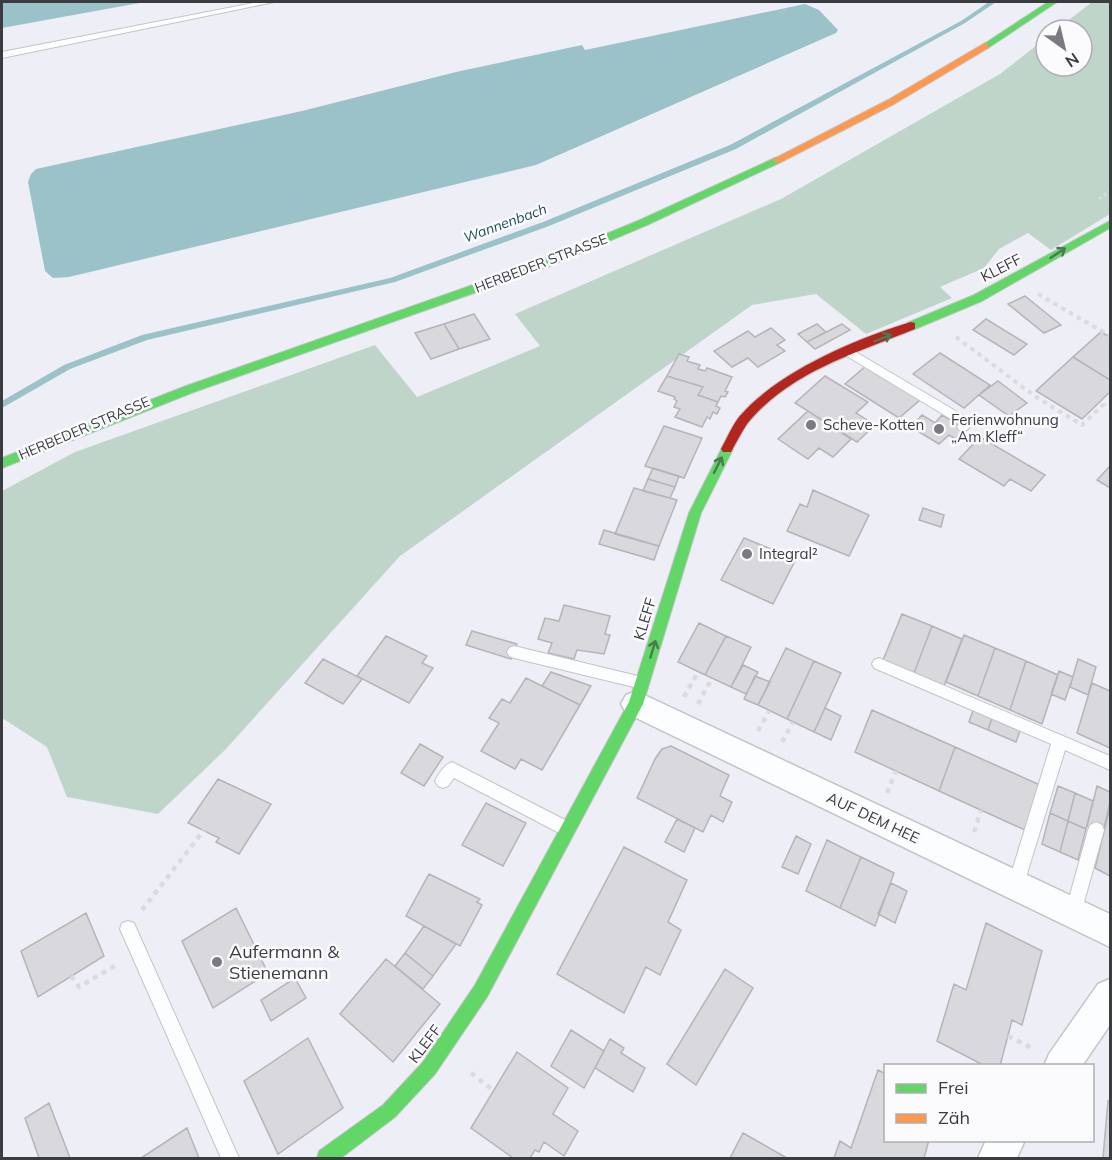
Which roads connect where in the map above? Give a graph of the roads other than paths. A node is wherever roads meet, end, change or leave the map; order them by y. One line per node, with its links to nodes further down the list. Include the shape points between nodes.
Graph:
1 (270, 2): 3 (lane)
2 (1053, 2): 7 (main road, HERBEDER STRASSE, via 898,97 770,164 643,223 481,288 138,404)
3 (2, 55)
4 (1110, 224): 5 (main road, KLEFF, one-way to 4, via 1015,280)
5 (849, 352): 6 (lane, via 967,423); 10 (main road, KLEFF, one-way to 5, via 695,513 744,420 780,386)
6 (963, 428)
7 (2, 463)
8 (514, 651): 10 (lane)
9 (879, 664): 11 (lane)
10 (639, 694): 14 (main road, KLEFF); 16 (street, AUF DEM HEE)
11 (1060, 741): 12 (lane); 16 (lane)
12 (1110, 763)
13 (443, 781): 14 (lane, via 452,769)
14 (567, 830): 24 (main road, KLEFF, via 481,991 429,1068 389,1111)
15 (1096, 830): 17 (lane)
16 (1016, 884): 17 (street, AUF DEM HEE)
17 (1072, 913): 19 (street, AUF DEM HEE)
18 (128, 929): 23 (lane)
19 (1110, 930)
20 (1110, 996): 21 (street)
21 (1062, 1064)
22 (1006, 1142): 25 (street)
23 (230, 1158)
24 (326, 1158)
25 (996, 1158)

